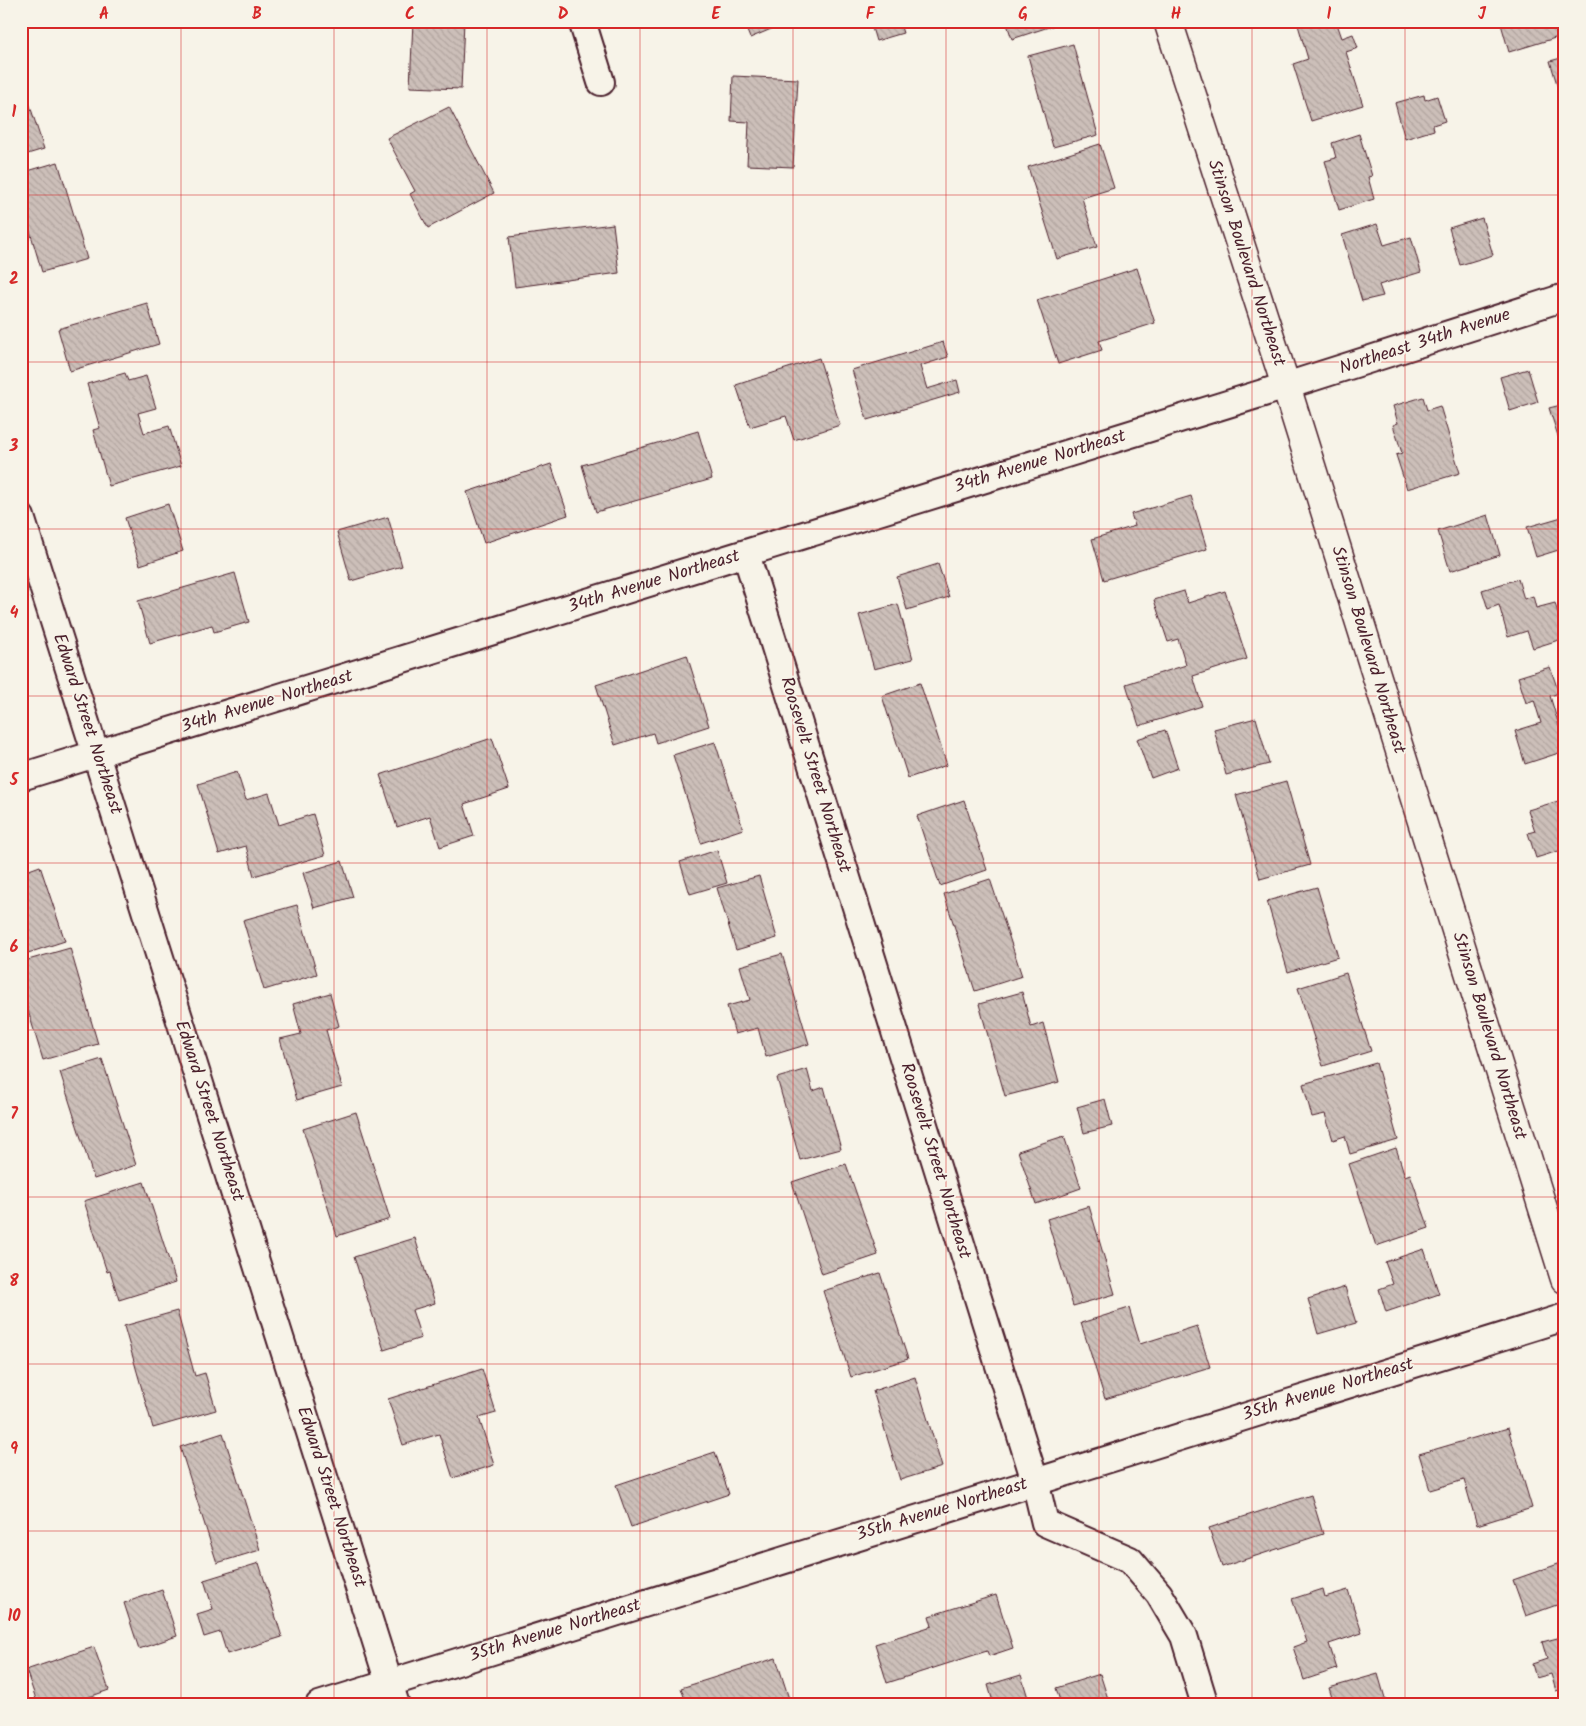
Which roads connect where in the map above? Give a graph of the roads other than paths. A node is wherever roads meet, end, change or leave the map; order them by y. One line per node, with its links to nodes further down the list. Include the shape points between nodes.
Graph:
1 (582, 21): 3 (street)
2 (1168, 21): 5 (street, Stinson Boulevard Northeast)
3 (601, 82)
4 (1565, 298): 5 (street, Northeast 34th Avenue)
5 (1286, 386): 7 (street, 34th Avenue Northeast); 10 (street, Stinson Boulevard Northeast)
6 (21, 516): 8 (street, Edward Street Northeast)
7 (746, 554): 8 (street, 34th Avenue Northeast); 12 (street, Roosevelt Street Northeast)
8 (96, 754): 9 (street, 34th Avenue Northeast); 13 (street, Edward Street Northeast)
9 (21, 777)
10 (1565, 1279)
11 (1565, 1316): 12 (street, 35th Avenue Northeast)
12 (1035, 1481): 13 (street, 35th Avenue Northeast); 15 (street, Roosevelt Street Northeast, via 1045,1523 1130,1560 1159,1594 1184,1636)
13 (393, 1694): 14 (street, 35th Avenue Northeast)
14 (319, 1705)
15 (1205, 1705)

